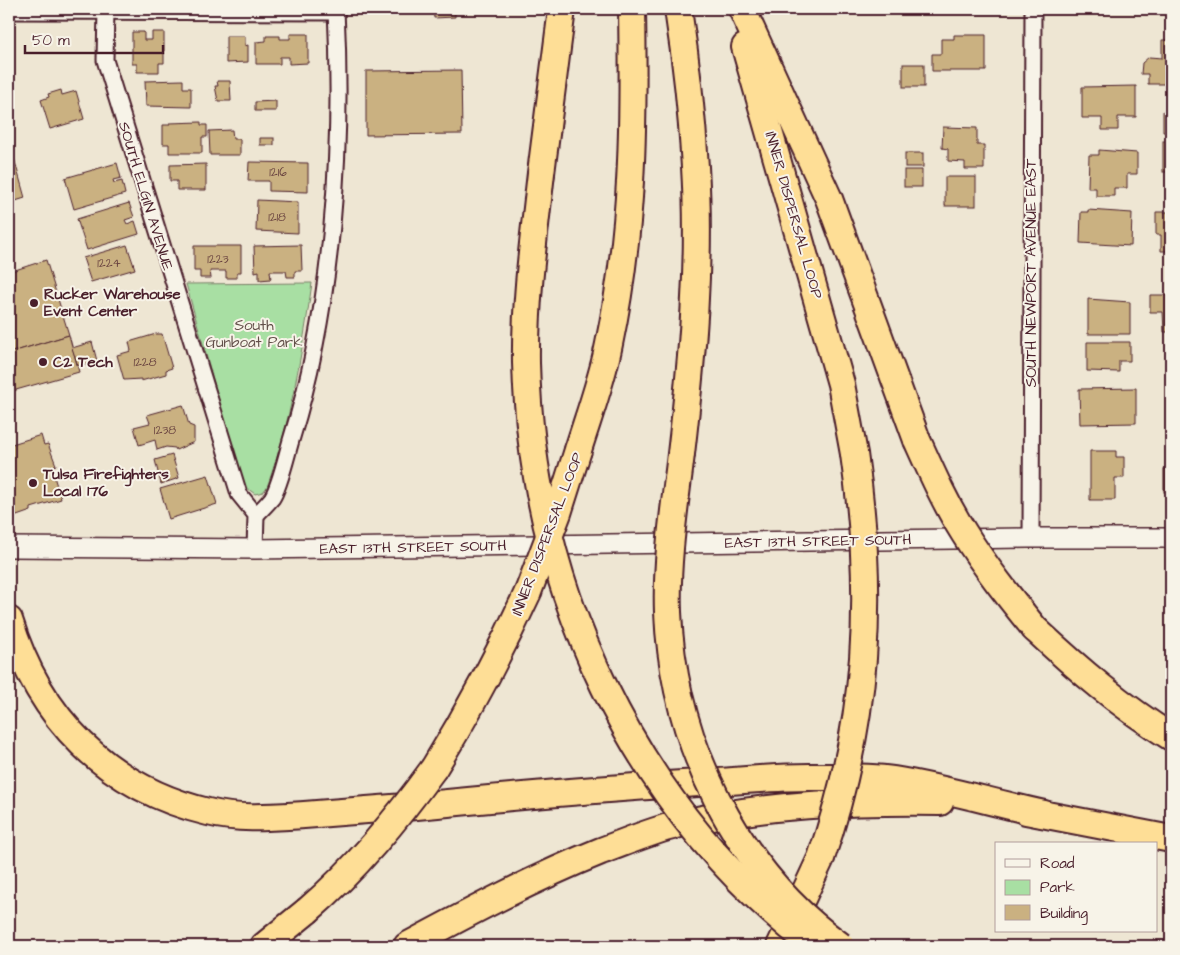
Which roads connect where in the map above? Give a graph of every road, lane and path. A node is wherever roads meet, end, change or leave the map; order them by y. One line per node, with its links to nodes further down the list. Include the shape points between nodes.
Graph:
1 (562, 9): 24 (highway, bridge, via 527,315 533,451 550,543 579,633 617,714 687,819 768,906)
2 (620, 9): 11 (highway)
3 (632, 9): 11 (highway, INNER DISPERSAL LOOP)
4 (678, 9): 25 (highway, bridge, via 695,168 696,243 690,378 668,610 670,646 688,727 723,814 758,865 812,924)
5 (733, 9): 23 (highway, INNER DISPERSAL LOOP, bridge, via 842,384 862,512 866,608 863,677 856,727 848,768 824,850)
6 (742, 9): 18 (highway, bridge, via 829,199 917,440 963,532 1035,629 1104,690)
7 (1033, 9): 13 (street, SOUTH NEWPORT AVENUE EAST)
8 (336, 10): 10 (street); 12 (street, via 338,88 334,192 320,308 301,407 272,498)
9 (9, 11): 10 (street)
10 (106, 11): 12 (street, SOUTH ELGIN AVENUE, via 105,60 239,494)
11 (634, 91): 21 (highway, INNER DISPERSAL LOOP, bridge, via 633,155 621,279 609,346 558,513 528,592 468,714 397,818 337,885)
12 (256, 515): 16 (street)
13 (1029, 538): 14 (street, EAST 13TH STREET SOUTH); 16 (street, EAST 13TH STREET SOUTH)
14 (1171, 538)
15 (9, 547): 16 (street, EAST 13TH STREET SOUTH)
16 (255, 549)
17 (9, 620): 19 (highway, via 38,690 59,720 84,746 141,788 210,812 246,817 330,813 626,786 808,777 892,780)
18 (1171, 737)
19 (1044, 814): 20 (highway); 22 (highway, via 957,802 871,802 781,809 676,825 553,870)
20 (1171, 839)
21 (264, 946)
22 (407, 946)
23 (780, 946)
24 (814, 946)
25 (841, 946)

